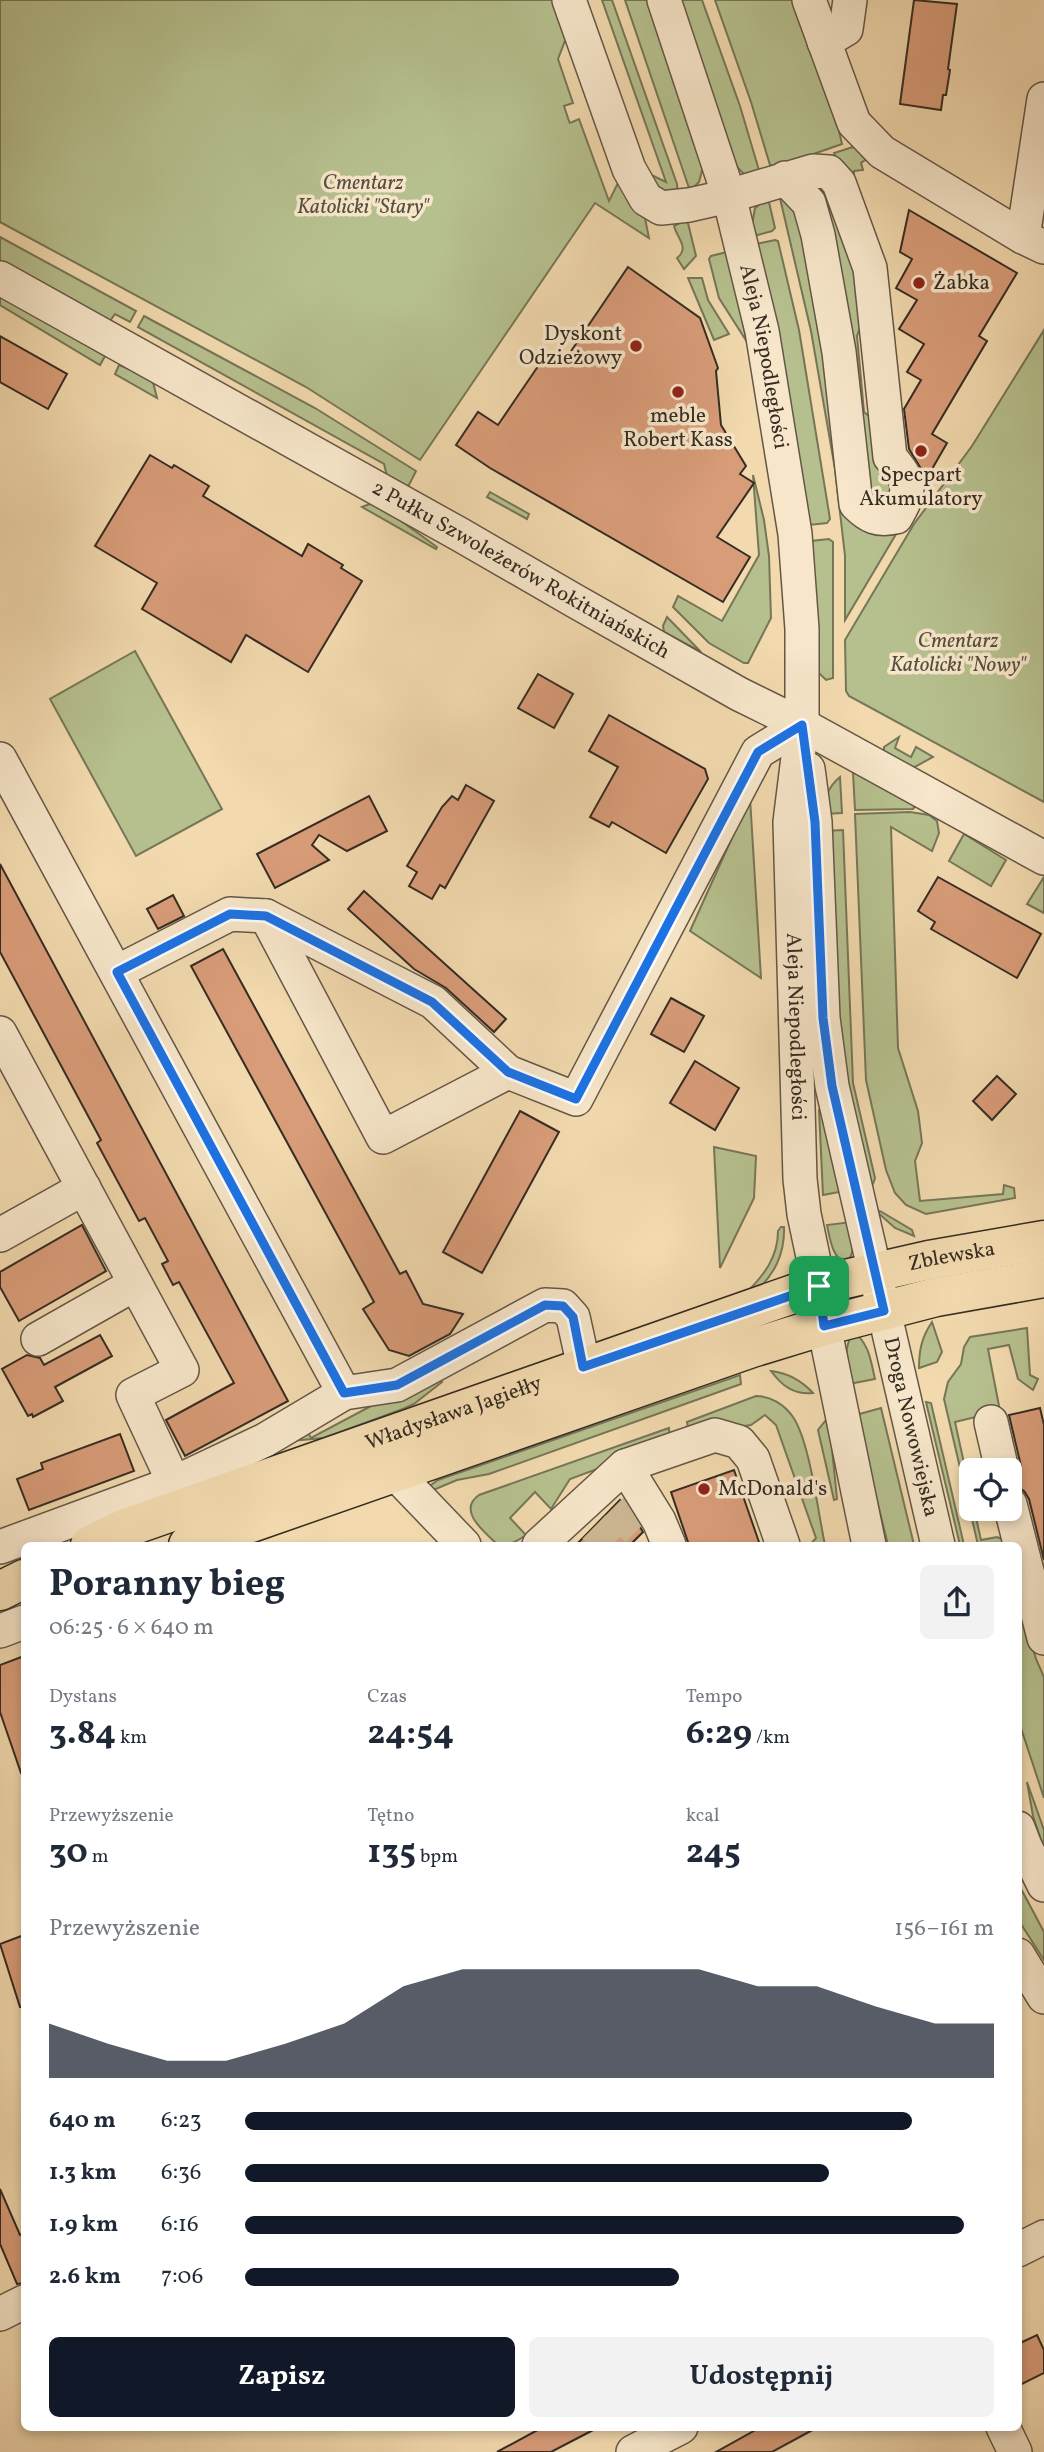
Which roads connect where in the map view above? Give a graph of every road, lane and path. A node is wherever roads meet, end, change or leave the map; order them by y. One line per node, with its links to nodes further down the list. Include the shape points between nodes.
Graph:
1 (569, 0): 8 (street, via 629,169 646,199 661,208)
2 (664, 0): 8 (street, Aleja Niepodległości)
3 (809, 0): 5 (street)
4 (850, 0): 5 (street, via 846,29)
5 (824, 42): 9 (street, via 862,134 882,152)
6 (1044, 99): 9 (street)
7 (785, 178): 7 (street, via 809,203 818,235 839,352 856,504 868,517 896,517 908,486 890,457 870,268 839,183 829,172); 8 (street)
8 (729, 197): 11 (street, Aleja Niepodległości, via 762,331 795,534 802,629)
9 (1034, 242)
10 (0, 278): 11 (street, 2 Pułku Szwoleżerów Rokitniańskich)
11 (802, 725): 13 (street, 2 Pułku Szwoleżerów Rokitniańskich); 17 (street, via 758,752 576,1099); 21 (street, Aleja Niepodległości, via 815,822 823,1018 832,1086); 24 (street, Aleja Niepodległości, via 790,822 797,1092 804,1214)
12 (0, 759): 15 (street)
13 (1044, 858)
14 (266, 916): 15 (street, via 230,914); 17 (street, via 432,1002); 17 (street, via 383,1137)
15 (117, 972): 29 (street)
16 (0, 1033): 18 (street)
17 (508, 1072)
18 (84, 1188): 19 (street); 23 (street)
19 (0, 1235)
20 (1044, 1240): 21 (main road, Zblewska)
21 (874, 1272): 24 (main road, Zblewska); 25 (street, Aleja Niepodległości)
22 (1044, 1278): 25 (main road, Zblewska)
23 (135, 1284): 27 (street); 34 (street, via 182,1370 133,1395)
24 (819, 1286): 26 (street, Aleja Niepodległości); 28 (main road, Władysława Jagiełły)
25 (884, 1311): 26 (main road, Zblewska); 43 (street, Droga Nowowiejska)
26 (824, 1326): 33 (main road, Władysława Jagiełły); 42 (street)
27 (38, 1339)
28 (583, 1367): 29 (street, via 573,1317 563,1306 545,1305 397,1385); 37 (main road, Władysława Jagiełły)
29 (344, 1393): 34 (street, via 265,1440)
30 (990, 1422): 31 (street)
31 (999, 1458)
32 (625, 1466): 36 (street); 40 (street, via 659,1521); 41 (street, via 715,1435 739,1441 753,1459)
33 (395, 1473): 38 (main road, Władysława Jagiełły); 39 (street)
34 (174, 1483): 45 (street)
35 (1013, 1521): 44 (street)
36 (579, 1522)
37 (96, 1542)
38 (197, 1542)
39 (461, 1542)
40 (657, 1542)
41 (782, 1542)
42 (868, 1542)
43 (937, 1542)
44 (1017, 1542)
45 (0, 1547)
46 (1022, 1567): 52 (street)
47 (21, 1581): 49 (main road)
48 (21, 1588): 49 (main road)
49 (0, 1592)
50 (21, 1623): 51 (street)
51 (0, 1630)
52 (1044, 1638)
53 (1022, 1838): 54 (street)
54 (1044, 1885)
55 (1022, 1961): 56 (street)
56 (1044, 1997)
57 (1044, 2236): 58 (street)
58 (1022, 2248)
59 (21, 2304): 60 (street)
60 (0, 2314)
61 (673, 2431): 63 (street)
62 (1005, 2431): 64 (street)
63 (633, 2452)
64 (1015, 2452)

